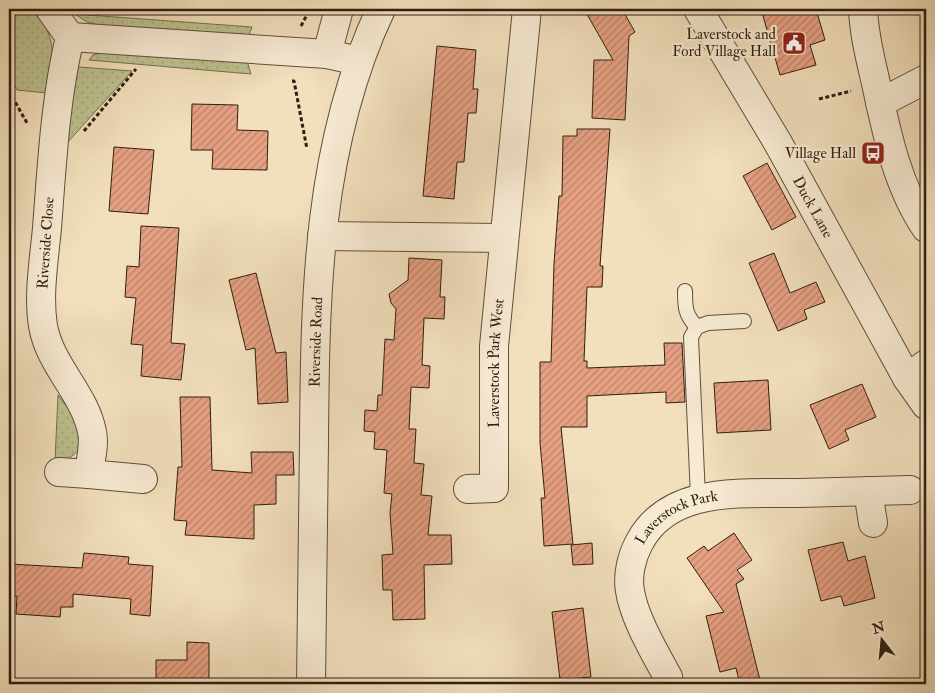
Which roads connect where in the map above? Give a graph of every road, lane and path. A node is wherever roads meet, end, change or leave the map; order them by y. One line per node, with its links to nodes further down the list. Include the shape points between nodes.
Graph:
1 (50, 9): 7 (street)
2 (340, 9): 8 (street)
3 (380, 9): 9 (street, Riverside Road)
4 (527, 9): 19 (street, Laverstock Park West)
5 (698, 9): 23 (street, Duck Lane)
6 (863, 9): 13 (street, via 864,35)
7 (70, 37): 8 (street); 15 (street, Riverside Close, via 61,76)
8 (326, 54): 9 (street)
9 (359, 61): 16 (street, Riverside Road)
10 (137, 68): 15 (path, via 69,148)
11 (926, 79): 13 (street)
12 (284, 80): 16 (path, via 294,81 310,163)
13 (878, 94): 14 (path); 17 (street, via 892,152)
14 (819, 99)
15 (54, 148): 26 (street, Riverside Close, via 42,292 43,327 52,356 85,412 93,433)
16 (330, 170): 18 (street, Riverside Road)
17 (926, 228)
18 (322, 236): 19 (street); 33 (street, Riverside Road, via 316,311)
19 (503, 238): 28 (street, Laverstock Park West, via 494,346)
20 (685, 290): 22 (lane, via 685,309)
21 (744, 321): 22 (lane, via 708,323)
22 (697, 327): 31 (lane, via 692,336)
23 (917, 371): 24 (street, Duck Lane)
24 (926, 405)
25 (59, 472): 26 (street)
26 (89, 474): 27 (street)
27 (143, 479)
28 (492, 488)
29 (910, 490): 30 (street, Laverstock Park)
30 (868, 491): 31 (street, Laverstock Park); 32 (street)
31 (698, 498): 34 (street, Laverstock Park, via 661,515 645,531 630,569 630,590 646,637)
32 (873, 523)
33 (311, 684)
34 (669, 684)

